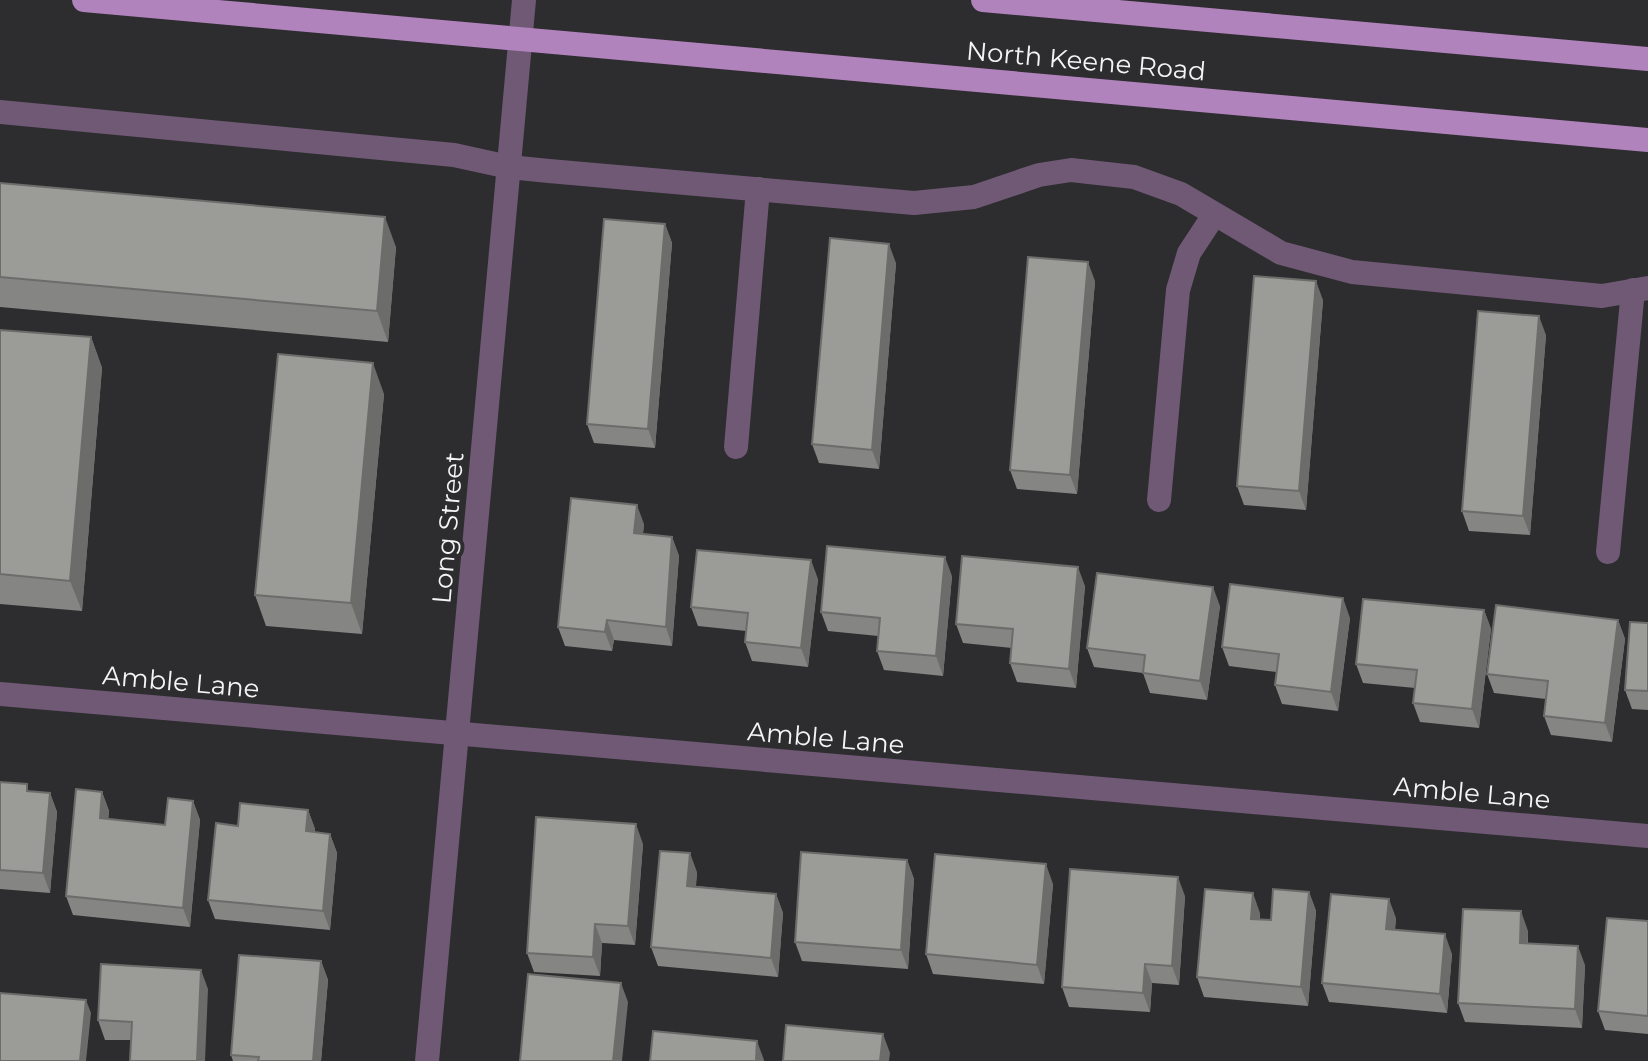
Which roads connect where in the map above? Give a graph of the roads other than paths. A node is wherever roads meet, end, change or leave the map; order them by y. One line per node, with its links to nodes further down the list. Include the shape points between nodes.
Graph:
1 (84, 0): 4 (main road, North Keene Road)
2 (524, 0): 4 (street, Long Street)
3 (983, 0): 5 (main road, North Keene Road)
4 (520, 38): 7 (main road, North Keene Road); 8 (street, Long Street)
5 (1648, 59)
6 (0, 112): 8 (street, via 453,154)
7 (1648, 140)
8 (509, 167): 9 (street); 16 (street, Long Street)
9 (758, 189): 10 (street, via 914,203 974,197 1071,170 1134,177 1181,194); 12 (street)
10 (1214, 215): 11 (street, via 1281,253 1352,272 1602,296); 13 (street, via 1189,253 1178,290)
11 (1640, 289): 14 (street)
12 (736, 447)
13 (1159, 500)
14 (1608, 552)
15 (0, 694): 16 (street, Amble Lane)
16 (457, 735): 17 (street, Amble Lane); 18 (street, Long Street)
17 (1648, 836)
18 (427, 1061)

